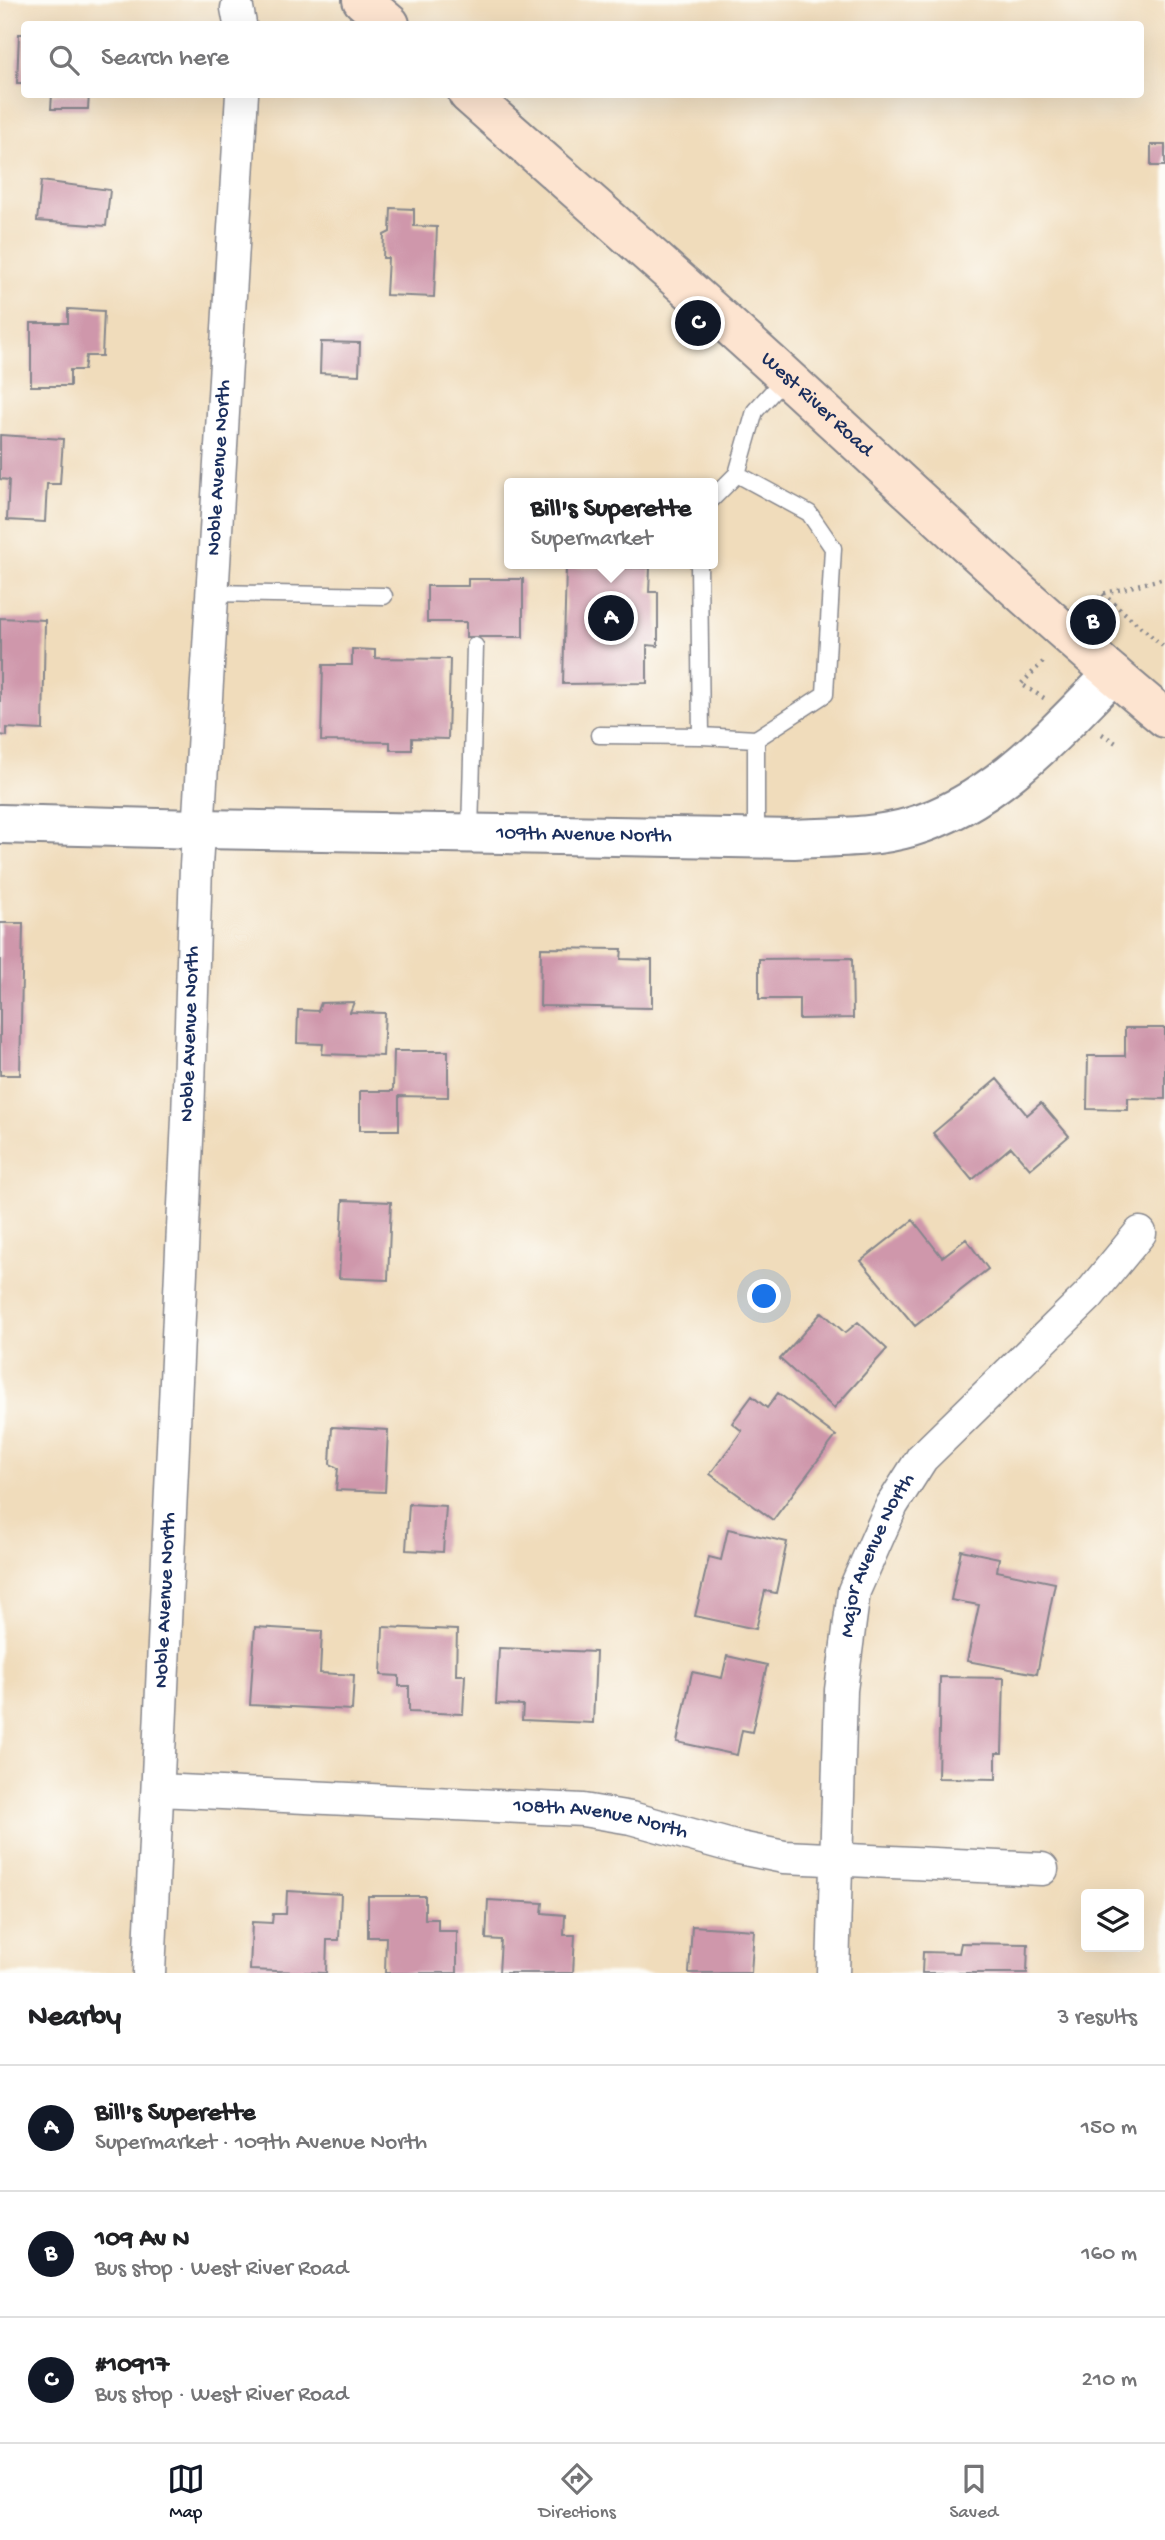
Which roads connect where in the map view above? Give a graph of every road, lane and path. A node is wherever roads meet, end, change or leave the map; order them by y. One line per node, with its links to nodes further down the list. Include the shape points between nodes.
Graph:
1 (362, 0): 2 (main road)
2 (386, 21)
3 (242, 98): 10 (street, Noble Avenue North)
4 (472, 98): 5 (main road, West River Road)
5 (786, 377): 6 (lane, via 755,411); 14 (main road, West River Road)
6 (737, 474): 7 (lane); 18 (lane, via 809,513 832,548 825,694)
7 (718, 493)
8 (699, 569): 17 (lane)
9 (1165, 578): 13 (path, via 1102,594)
10 (211, 593): 11 (lane); 20 (street, Noble Avenue North)
11 (384, 596)
12 (475, 646): 21 (lane)
13 (1165, 648)
14 (1113, 674): 15 (main road, West River Road); 22 (street, 109th Avenue North, via 993,788 944,815 874,834)
15 (1165, 718)
16 (599, 735): 17 (lane)
17 (701, 736): 18 (lane)
18 (756, 739): 22 (lane)
19 (0, 824): 20 (street, 109th Avenue North)
20 (198, 829): 21 (street, 109th Avenue North); 24 (street, Noble Avenue North)
21 (470, 833): 22 (street, 109th Avenue North)
22 (756, 838)
23 (1140, 1233): 25 (street, Major Avenue North, via 1089,1295 922,1458 892,1505 853,1591 841,1690)
24 (158, 1790): 25 (street, 108th Avenue North, via 583,1810 784,1857); 27 (street, Noble Avenue North)
25 (837, 1859): 26 (street, 108th Avenue North); 28 (street, Major Avenue North)
26 (1042, 1869)
27 (149, 1973)
28 (833, 1973)

